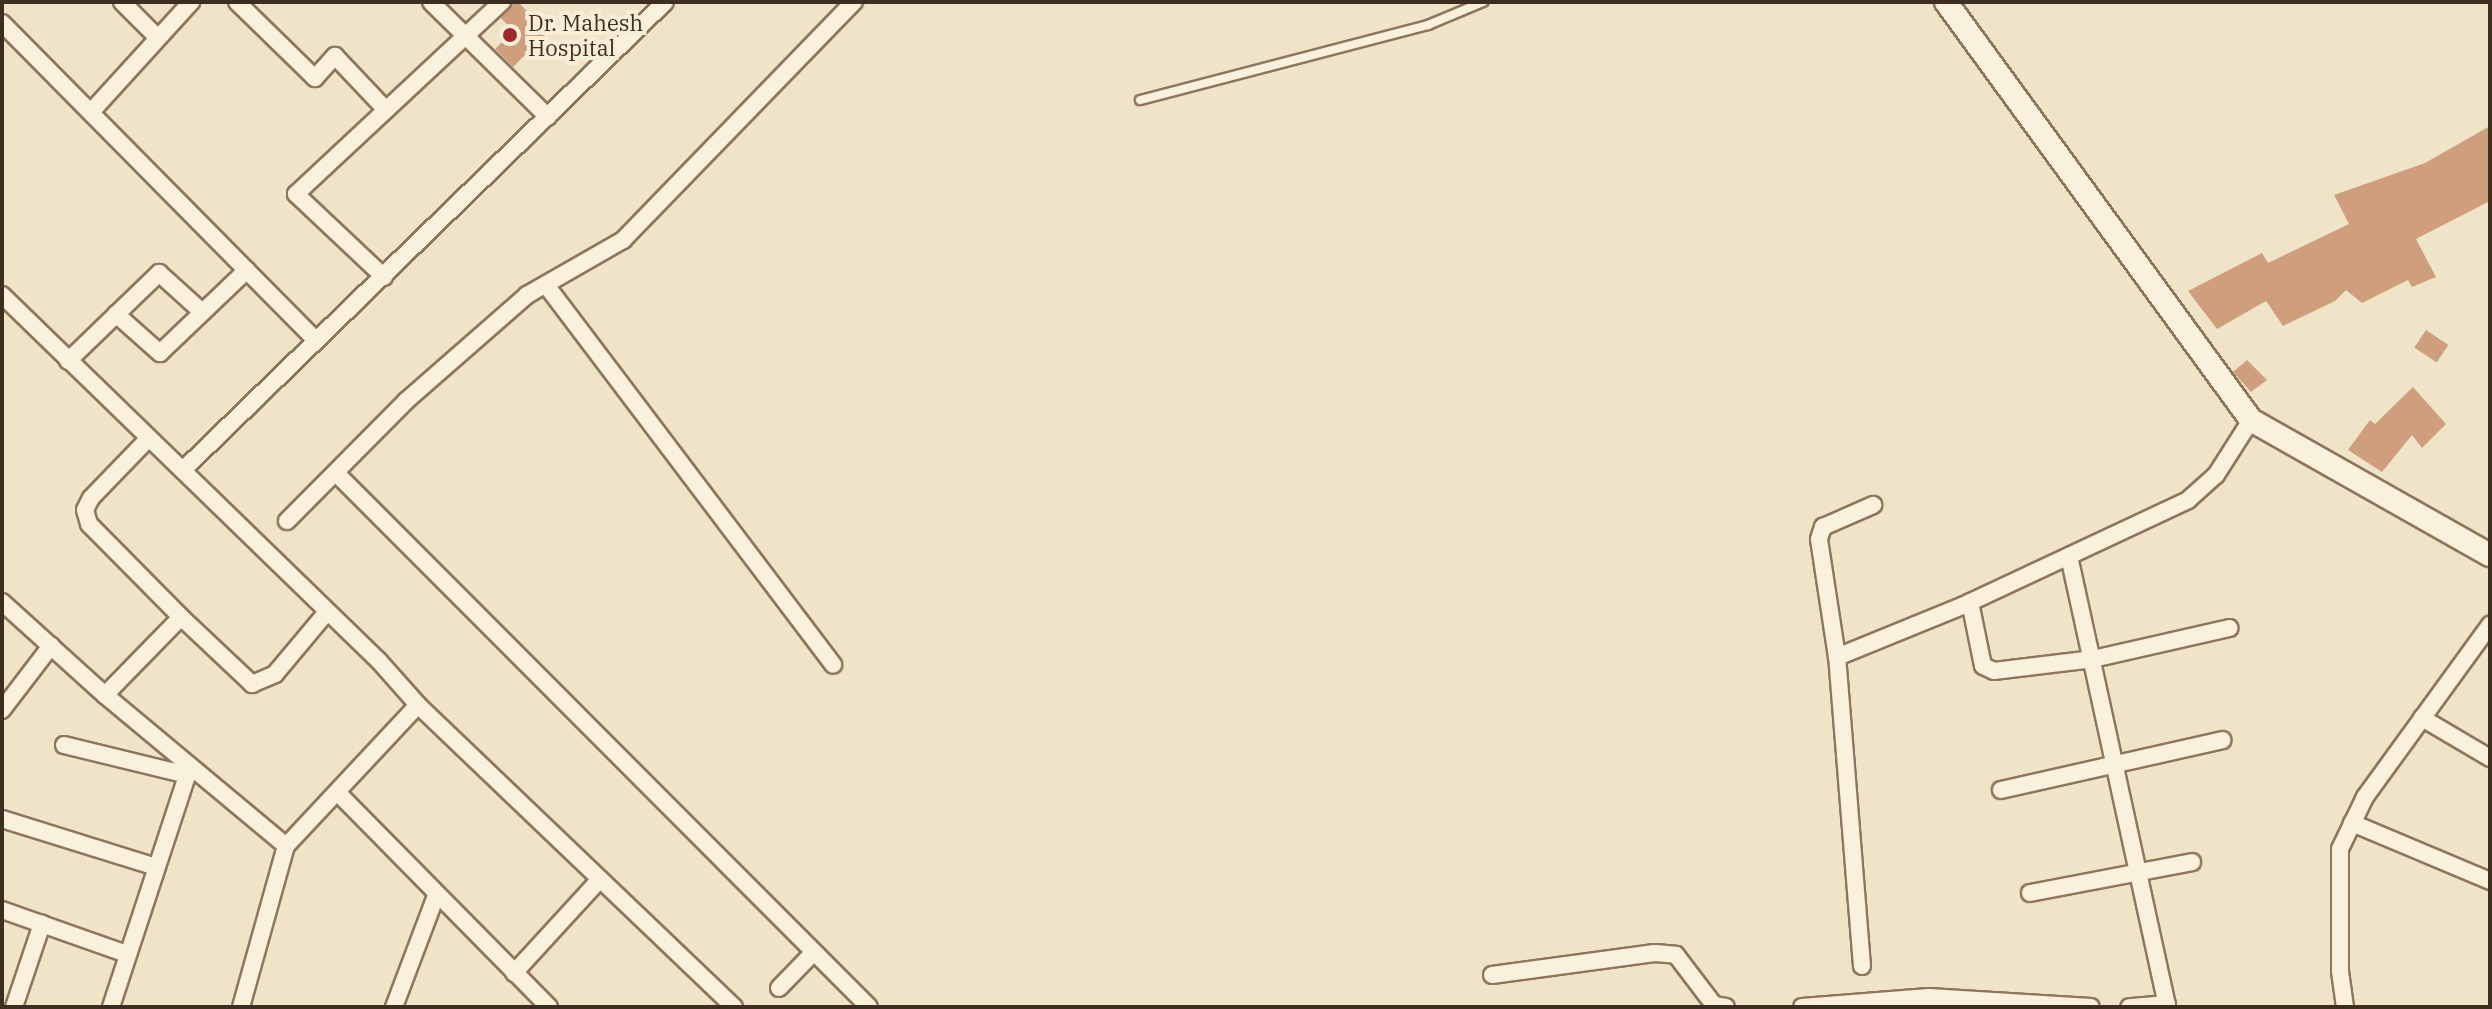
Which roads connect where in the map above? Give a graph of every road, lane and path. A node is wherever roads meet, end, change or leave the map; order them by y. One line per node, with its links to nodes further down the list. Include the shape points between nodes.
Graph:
1 (122, 2): 12 (street)
2 (191, 2): 12 (street)
3 (237, 2): 14 (street, via 315,78 335,56)
4 (431, 2): 11 (street)
5 (502, 2): 11 (street)
6 (665, 2): 16 (street)
7 (854, 2): 19 (street, via 623,240)
8 (1483, 2): 13 (lane, via 1428,25)
9 (1946, 2): 25 (street)
10 (2, 23): 15 (street)
11 (466, 36): 14 (street); 16 (street)
12 (158, 38): 15 (street)
13 (1140, 100)
14 (386, 110): 18 (street, via 296,194)
15 (91, 112): 17 (street)
16 (548, 117): 18 (street)
17 (247, 270): 21 (street); 23 (street)
18 (384, 277): 23 (street)
19 (546, 285): 28 (street, via 527,295 406,401); 42 (street)
20 (2, 295): 24 (street)
21 (201, 311): 22 (street, via 159,273); 22 (street, via 160,353)
22 (116, 314): 24 (street)
23 (315, 339): 27 (street)
24 (68, 361): 26 (street)
25 (2251, 420): 31 (street); 32 (street, via 2216,475 2188,500)
26 (148, 439): 27 (street); 36 (street, via 85,510 89,524)
27 (184, 469): 35 (street)
28 (336, 473): 30 (street); 66 (street)
29 (1873, 505): 40 (street, via 1823,527 1819,539)
30 (287, 521)
31 (2490, 555)
32 (2069, 556): 34 (street); 41 (street)
33 (2, 602): 39 (street)
34 (1970, 602): 40 (street); 41 (street, via 1983,666 1994,671)
35 (327, 612): 36 (street, via 275,674 252,684); 44 (street)
36 (181, 617): 43 (street)
37 (2490, 625): 46 (street)
38 (2230, 628): 41 (street)
39 (51, 646): 43 (street); 45 (street)
40 (1837, 657): 68 (street)
41 (2093, 659): 50 (street)
42 (833, 665)
43 (105, 695): 51 (street)
44 (418, 705): 53 (street); 60 (street)
45 (2, 710)
46 (2422, 718): 49 (street); 55 (street)
47 (2222, 740): 50 (street)
48 (64, 745): 51 (street)
49 (2490, 758)
50 (2115, 763): 52 (street); 59 (street)
51 (189, 771): 56 (street); 58 (street)
52 (2001, 790)
53 (337, 792): 56 (street); 63 (street)
54 (2, 819): 58 (street)
55 (2352, 823): 61 (street); 84 (street, via 2340,849)
56 (286, 846): 76 (street)
57 (2192, 862): 59 (street)
58 (156, 867): 67 (street)
59 (2138, 874): 62 (street); 73 (street)
60 (600, 879): 69 (street); 78 (street)
61 (2490, 881)
62 (2030, 893)
63 (436, 896): 69 (street); 72 (street)
64 (2, 910): 65 (street)
65 (42, 924): 67 (street); 74 (street)
66 (814, 952): 71 (street); 79 (street)
67 (127, 954): 75 (street)
68 (1862, 966)
69 (514, 973): 77 (street)
70 (1492, 975): 80 (street, via 1655,953 1676,955 1714,1005)
71 (779, 988)
72 (396, 1005)
73 (2168, 1005): 83 (street)
74 (14, 1007)
75 (111, 1007)
76 (241, 1007)
77 (549, 1007)
78 (734, 1007)
79 (869, 1007)
80 (1726, 1007)
81 (1802, 1007): 82 (street, via 1929,997)
82 (2091, 1007)
83 (2129, 1007)
84 (2345, 1007)

